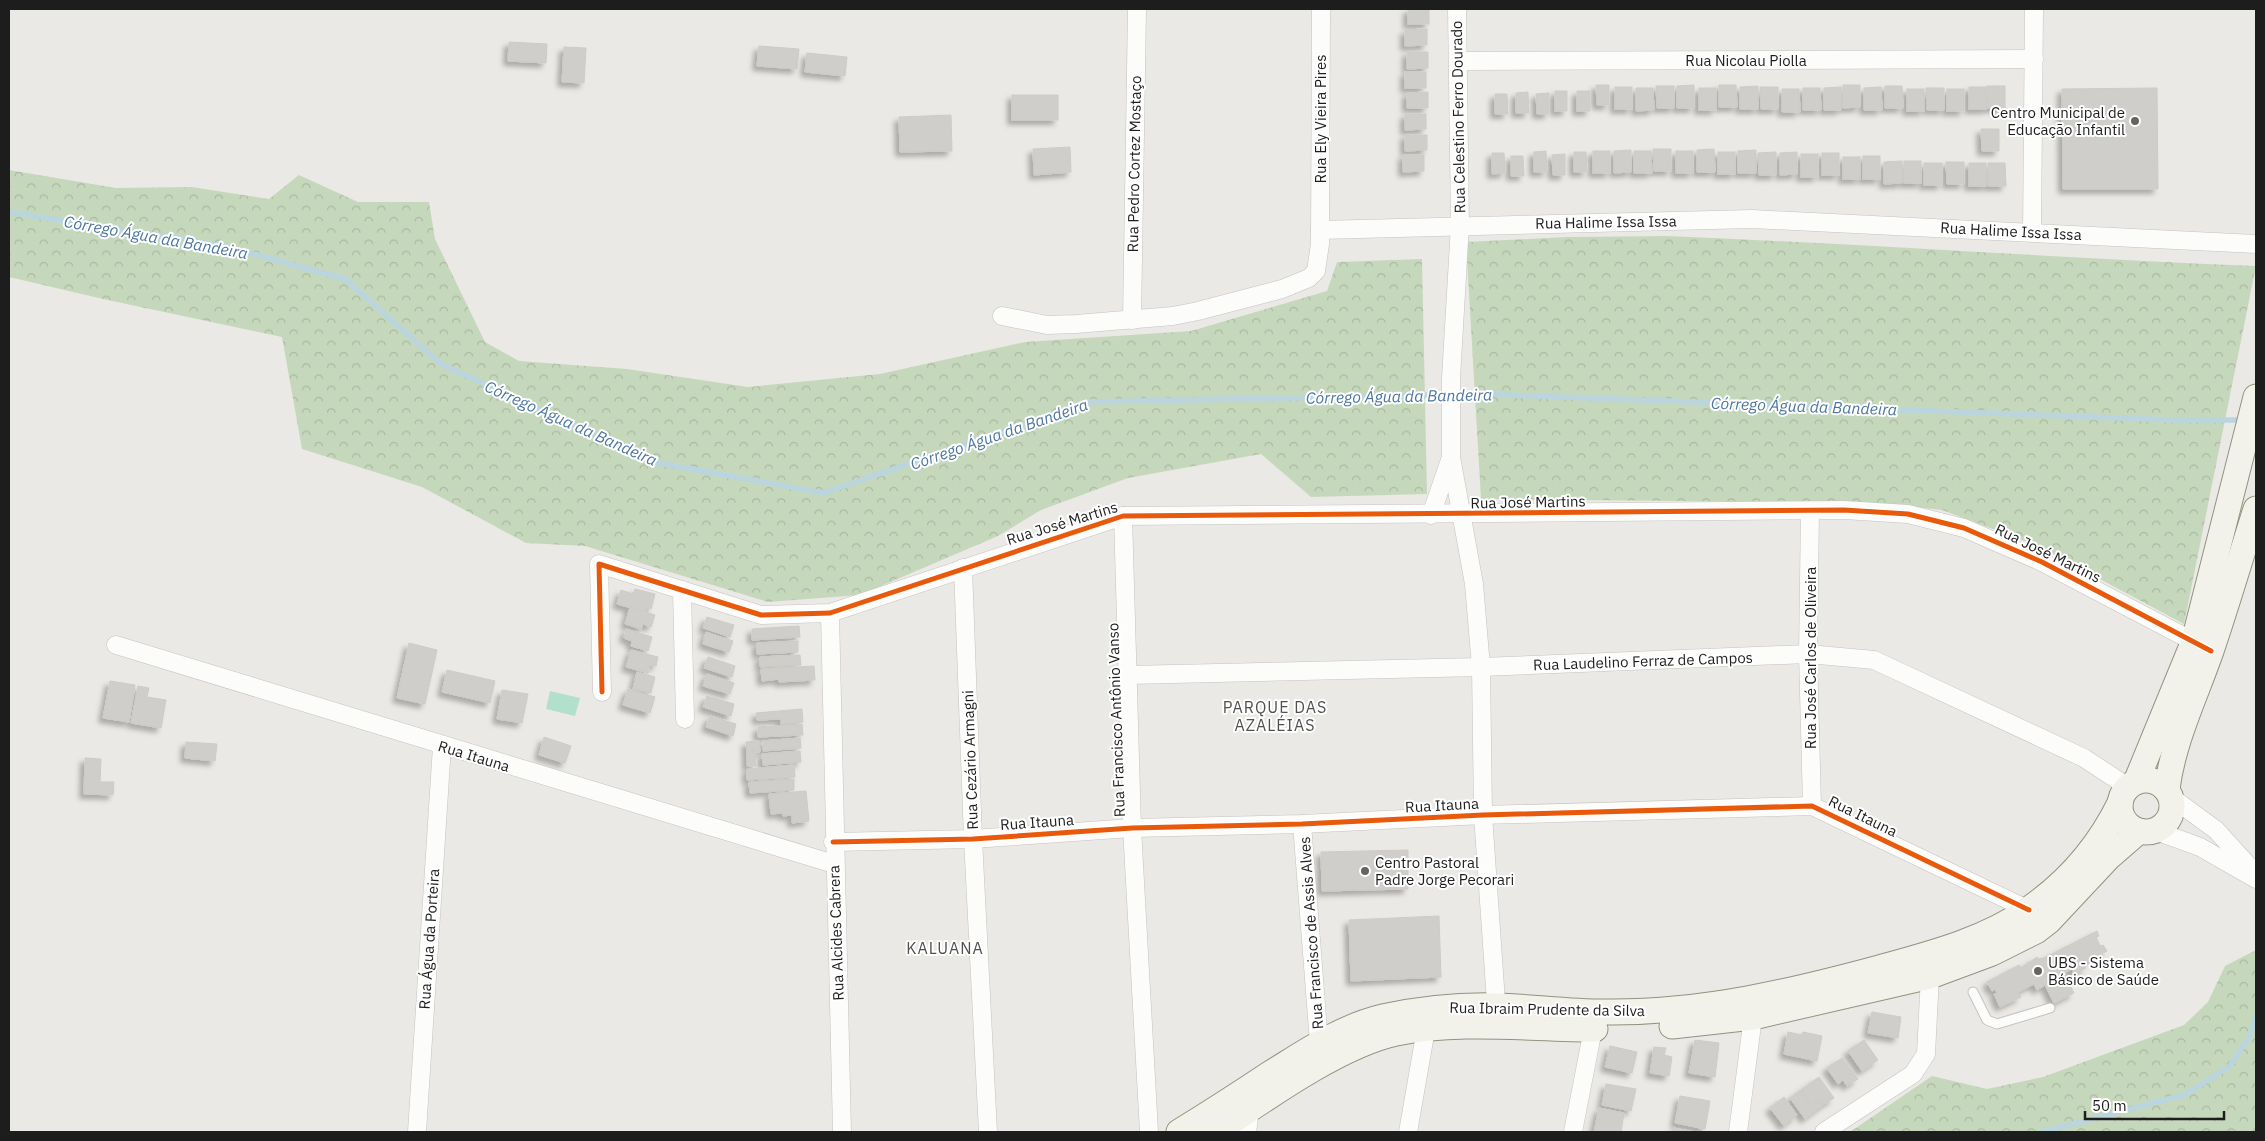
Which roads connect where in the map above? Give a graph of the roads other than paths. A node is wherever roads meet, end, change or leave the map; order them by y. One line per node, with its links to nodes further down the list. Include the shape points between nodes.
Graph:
1 (1137, 9): 12 (street, Rua Pedro Cortez Mostaço)
2 (1321, 9): 8 (street, Rua Ely Vieira Pires)
3 (1457, 9): 6 (street, Rua Celestino Ferro Dourado)
4 (2034, 9): 5 (street)
5 (2034, 59): 6 (street, Rua Nicolau Piolla); 9 (street)
6 (1459, 61): 7 (street, Rua Celestino Ferro Dourado)
7 (1460, 225): 8 (street, Rua Halime Issa Issa); 9 (street, Rua Halime Issa Issa, via 1752,219); 14 (street, Rua Celestino Ferro Dourado)
8 (1320, 230): 12 (street, via 1316,271 1296,284 1198,311)
9 (2032, 232): 10 (street, Rua Halime Issa Issa)
10 (2256, 244)
11 (1002, 316): 12 (street, via 1047,325)
12 (1132, 320)
13 (2256, 397): 24 (street, Rua Ibraim Prudente da Silva)
14 (1450, 457): 17 (street); 18 (street)
15 (2256, 509): 24 (street, Rua Ibraim Prudente da Silva)
16 (1810, 511): 18 (street, Rua José Martins); 24 (street, Rua José Martins, via 1908,514 1964,528 2042,562); 25 (street, Rua José Carlos de Oliveira)
17 (1431, 515): 18 (street, Rua José Martins); 19 (street, Rua José Martins)
18 (1462, 515): 26 (street, via 1474,584)
19 (1123, 516): 20 (street, Rua José Martins); 27 (street, Rua Francisco Antônio Vanso)
20 (963, 568): 22 (street, Rua José Martins); 38 (street, Rua Cezário Armagni)
21 (682, 590): 22 (street, Rua José Martins, via 761,615); 28 (street, Rua José Martins, via 599,564); 29 (street)
22 (830, 613): 39 (street, Rua Alcides Cabrera)
23 (116, 645): 30 (street, Rua Itauna)
24 (2203, 646): 31 (street, Rua Ibraim Prudente da Silva); 32 (street, Rua Ibraim Prudente da Silva, via 2170,769)
25 (1808, 654): 26 (street, Rua Laudelino Ferraz de Campos); 31 (street, Rua Laudelino Ferraz de Campos, via 1874,660 2084,758); 33 (street, Rua José Carlos de Oliveira)
26 (1481, 668): 27 (street, Rua Laudelino Ferraz de Campos); 34 (street)
27 (1128, 675): 36 (street, Rua Francisco Antônio Vanso)
28 (602, 692)
29 (685, 719)
30 (442, 746): 40 (street, Rua Itauna); 53 (street, Rua Água da Porteira)
31 (2128, 791): 32 (street, via 2153,780); 37 (street, via 2124,820 2131,827); 43 (street, Rua Ibraim Prudente da Silva, via 2100,840 2086,857)
32 (2169, 793): 37 (street, via 2171,813 2168,820); 41 (street, via 2216,830)
33 (1812, 806): 34 (street, Rua Itauna); 43 (street, Rua Itauna)
34 (1483, 815): 35 (street, Rua Itauna); 47 (street)
35 (1302, 824): 36 (street, Rua Itauna); 51 (street, Rua Francisco de Assis Alves)
36 (1132, 828): 38 (street, Rua Itauna); 56 (street, Rua Francisco Antônio Vanso)
37 (2147, 831): 42 (street, via 2200,847); 44 (street, Rua Ibraim Prudente da Silva, via 2109,857 2036,931 1992,953)
38 (973, 839): 39 (street, Rua Itauna); 55 (street, Rua Cezário Armagni)
39 (834, 842): 40 (street, Rua Alcides Cabrera)
40 (834, 864): 54 (street, Rua Alcides Cabrera)
41 (2256, 874)
42 (2256, 880)
43 (2029, 910): 47 (street, Rua Ibraim Prudente da Silva, via 1986,932 1928,955 1808,988 1746,1001 1681,1009)
44 (1930, 976): 48 (street, Rua Ibraim Prudente da Silva); 62 (street, via 1926,1054 1920,1064 1913,1074)
45 (1973, 992): 46 (lane, via 1987,1020 1998,1024)
46 (2050, 1008)
47 (1497, 1016): 49 (street, Rua Ibraim Prudente da Silva); 50 (street, Rua Ibraim Prudente da Silva); 51 (street, Rua Ibraim Prudente da Silva, via 1452,1007 1396,1015 1365,1022)
48 (1753, 1017): 50 (street, Rua Ibraim Prudente da Silva, via 1676,1026); 61 (street)
49 (1426, 1029): 52 (street, Rua Ibraim Prudente da Silva, via 1396,1033 1357,1047); 59 (street)
50 (1593, 1029): 60 (street)
51 (1319, 1043): 52 (street, Rua Ibraim Prudente da Silva)
52 (1250, 1109): 57 (street, Rua Ibraim Prudente da Silva); 58 (street, Rua Ibraim Prudente da Silva)
53 (416, 1132)
54 (842, 1132)
55 (988, 1132)
56 (1149, 1132)
57 (1179, 1132)
58 (1216, 1132)
59 (1408, 1132)
60 (1573, 1132)
61 (1738, 1132)
62 (1824, 1132)

